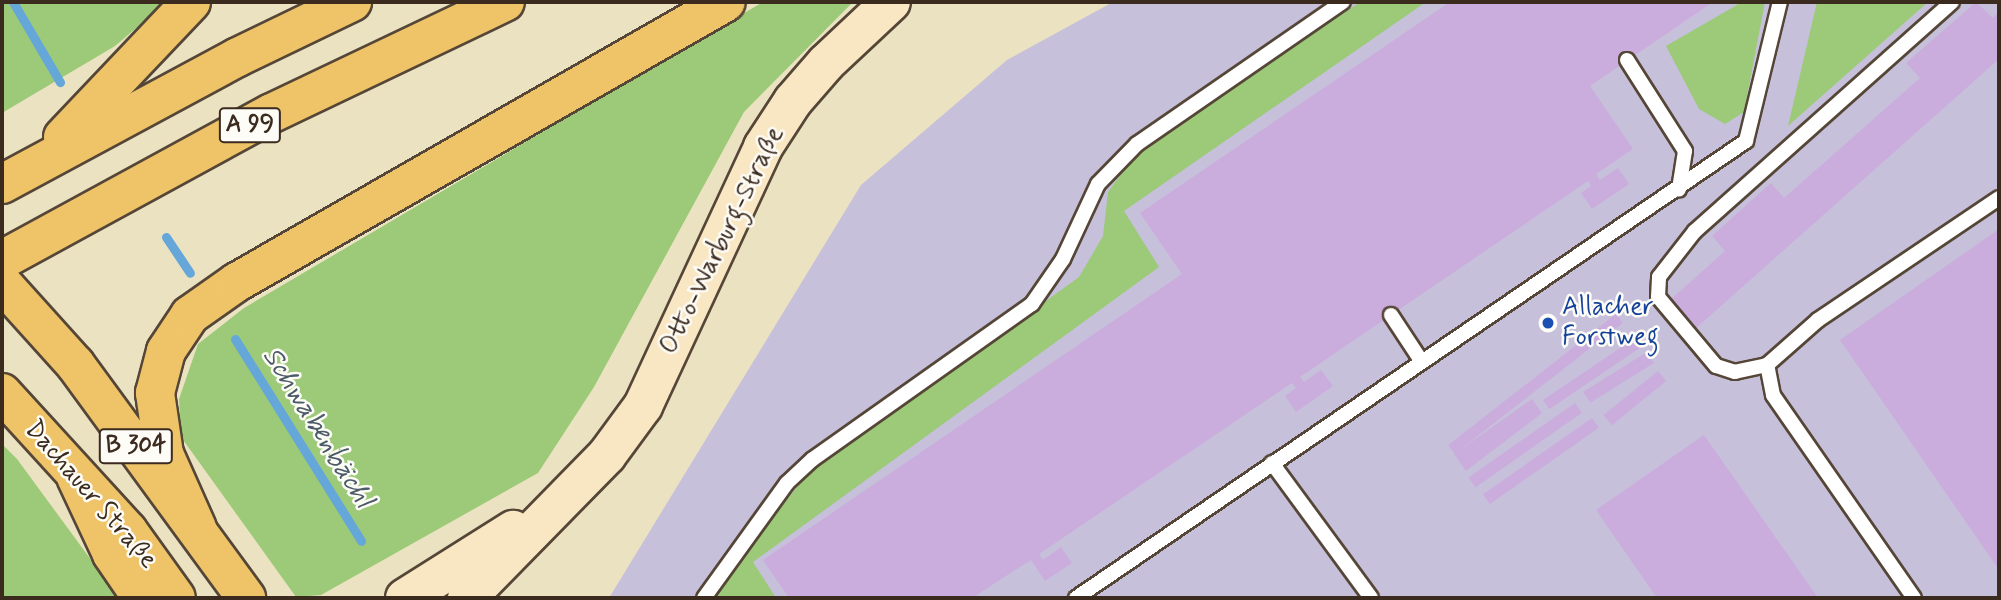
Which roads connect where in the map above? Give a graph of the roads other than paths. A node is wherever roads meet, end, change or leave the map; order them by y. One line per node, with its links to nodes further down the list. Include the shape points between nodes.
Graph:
1 (191, 2): 10 (main road)
2 (352, 2): 10 (main road, A 99)
3 (505, 2): 14 (main road, A 99, via 272,113)
4 (726, 2): 23 (main road, via 237,282 190,314 166,351 155,393 164,454)
5 (891, 2): 22 (main road, Otto-Warburg-Straße, via 826,63 785,113 720,234 643,406 607,456)
6 (1343, 2): 29 (lane, via 1137,144 1098,184 1063,259 1032,304 813,459 787,484)
7 (1780, 2): 12 (lane, via 1746,141)
8 (1952, 2): 18 (lane, via 1695,231 1659,277 1658,297 1716,366 1735,372)
9 (1627, 60): 12 (lane, via 1685,151)
10 (34, 166): 11 (main road, A 99)
11 (2, 184)
12 (1679, 190): 17 (lane)
13 (1999, 198): 18 (lane, via 1818,320)
14 (2, 260)
15 (2, 283): 23 (main road, B 304, via 75,364)
16 (1391, 315): 17 (lane)
17 (1422, 362): 20 (lane)
18 (1767, 365): 32 (lane, via 1773,395)
19 (6, 397): 21 (main road, Dachauer Straße / B 304)
20 (1272, 463): 30 (lane); 31 (lane)
21 (76, 477): 24 (main road, via 112,554); 25 (main road, Dachauer Straße / B 304, via 128,531)
22 (571, 494): 27 (main road, Otto-Warburg-Straße); 28 (main road, Otto-Warburg-Straße)
23 (197, 528): 26 (main road, B 304)
24 (142, 598)
25 (176, 598)
26 (246, 598)
27 (405, 598)
28 (467, 598)
29 (704, 598)
30 (1076, 598)
31 (1371, 598)
32 (1914, 598)

